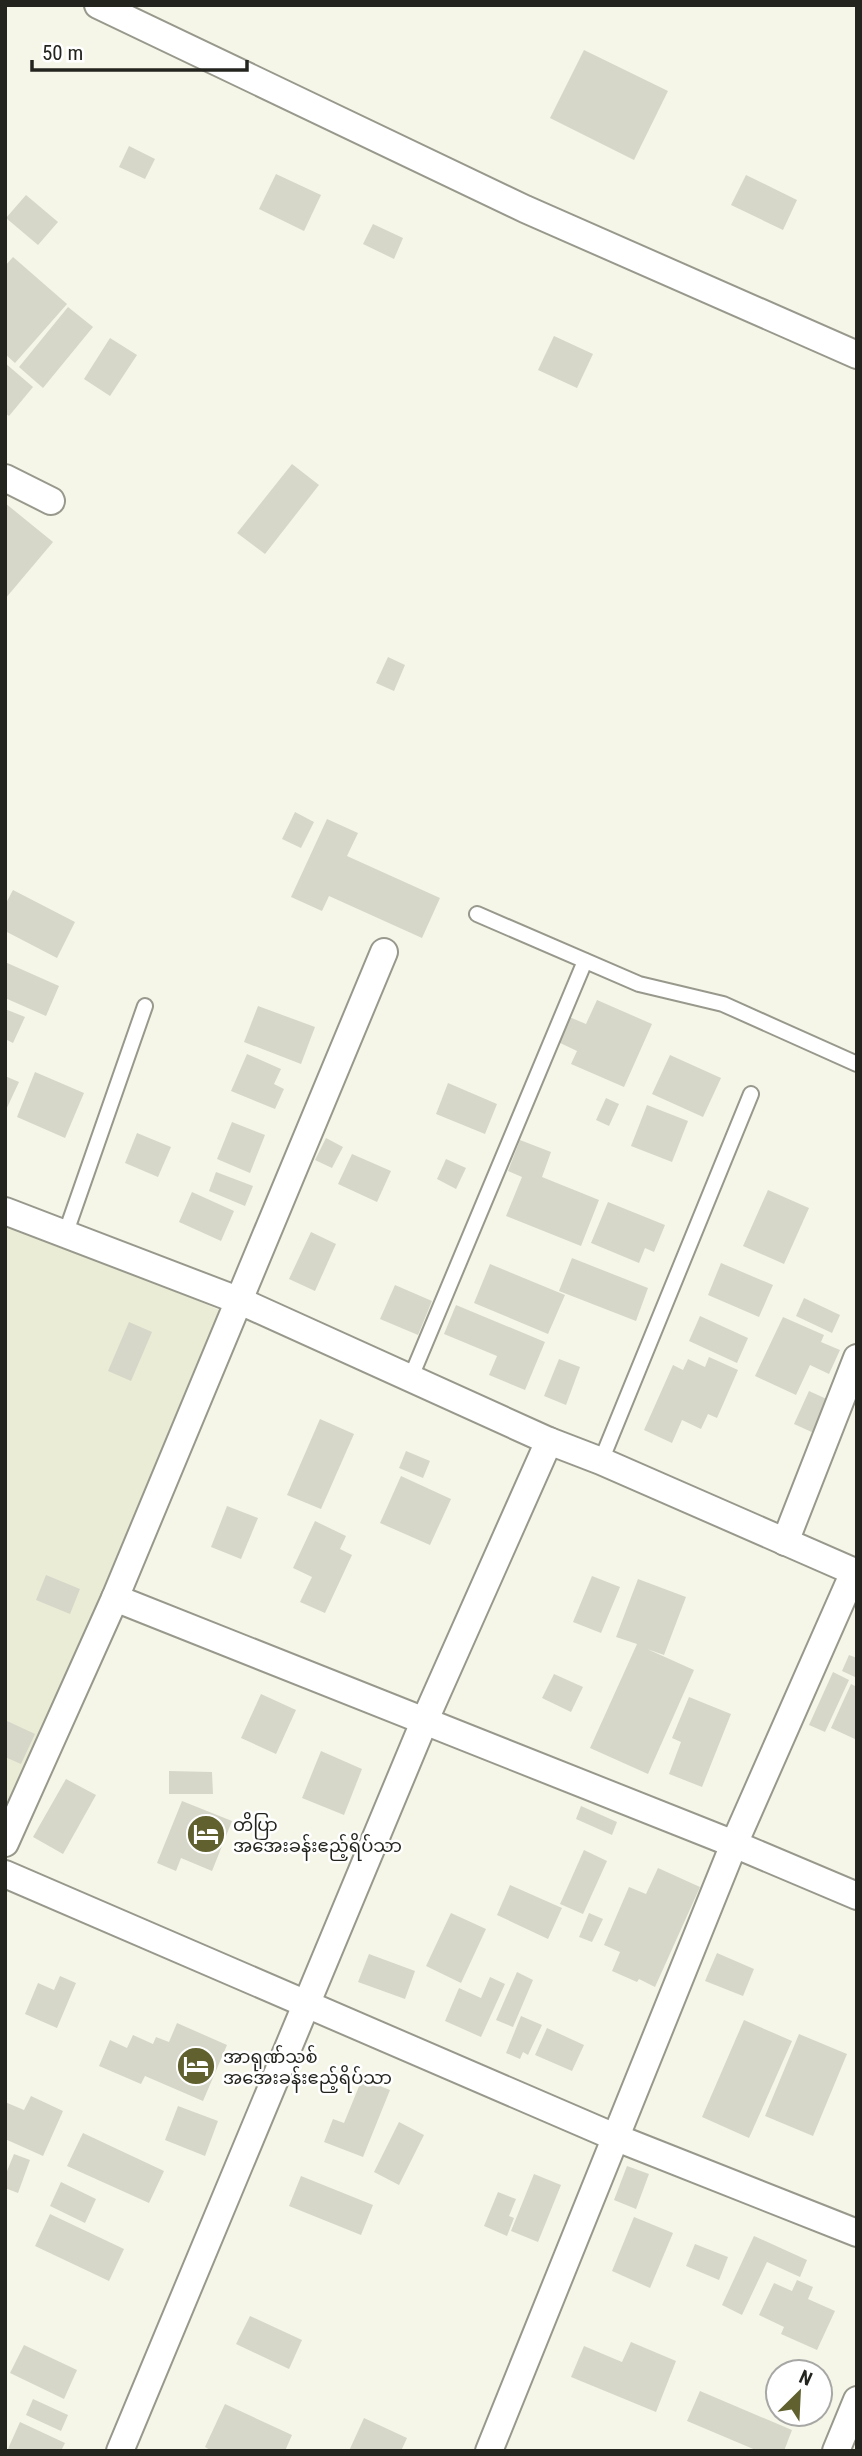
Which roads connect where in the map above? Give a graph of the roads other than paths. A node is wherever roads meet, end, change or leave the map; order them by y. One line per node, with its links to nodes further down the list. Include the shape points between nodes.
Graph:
1 (98, 5): 2 (street, via 525,209)
2 (857, 355)
3 (5, 478): 4 (street)
4 (51, 502)
5 (477, 914): 7 (lane)
6 (384, 952): 13 (street)
7 (585, 961): 9 (lane, via 639,984 723,1004); 15 (lane)
8 (145, 1006): 12 (lane)
9 (857, 1065)
10 (751, 1094): 17 (lane)
11 (5, 1211): 12 (street)
12 (65, 1235): 13 (street)
13 (240, 1301): 15 (street); 20 (street)
14 (857, 1358): 18 (street)
15 (411, 1377): 16 (street)
16 (549, 1441): 17 (street); 21 (street)
17 (601, 1461): 18 (street)
18 (785, 1542): 19 (street)
19 (855, 1572): 23 (street)
20 (115, 1598): 21 (street); 22 (street)
21 (424, 1722): 23 (street); 26 (street)
22 (5, 1843)
23 (734, 1844): 25 (street); 27 (street)
24 (5, 1874): 26 (street)
25 (857, 1896)
26 (307, 2004): 27 (street); 30 (street)
27 (617, 2138): 28 (street); 31 (street)
28 (857, 2233)
29 (857, 2400): 32 (street)
30 (120, 2451)
31 (489, 2451)
32 (836, 2451)

